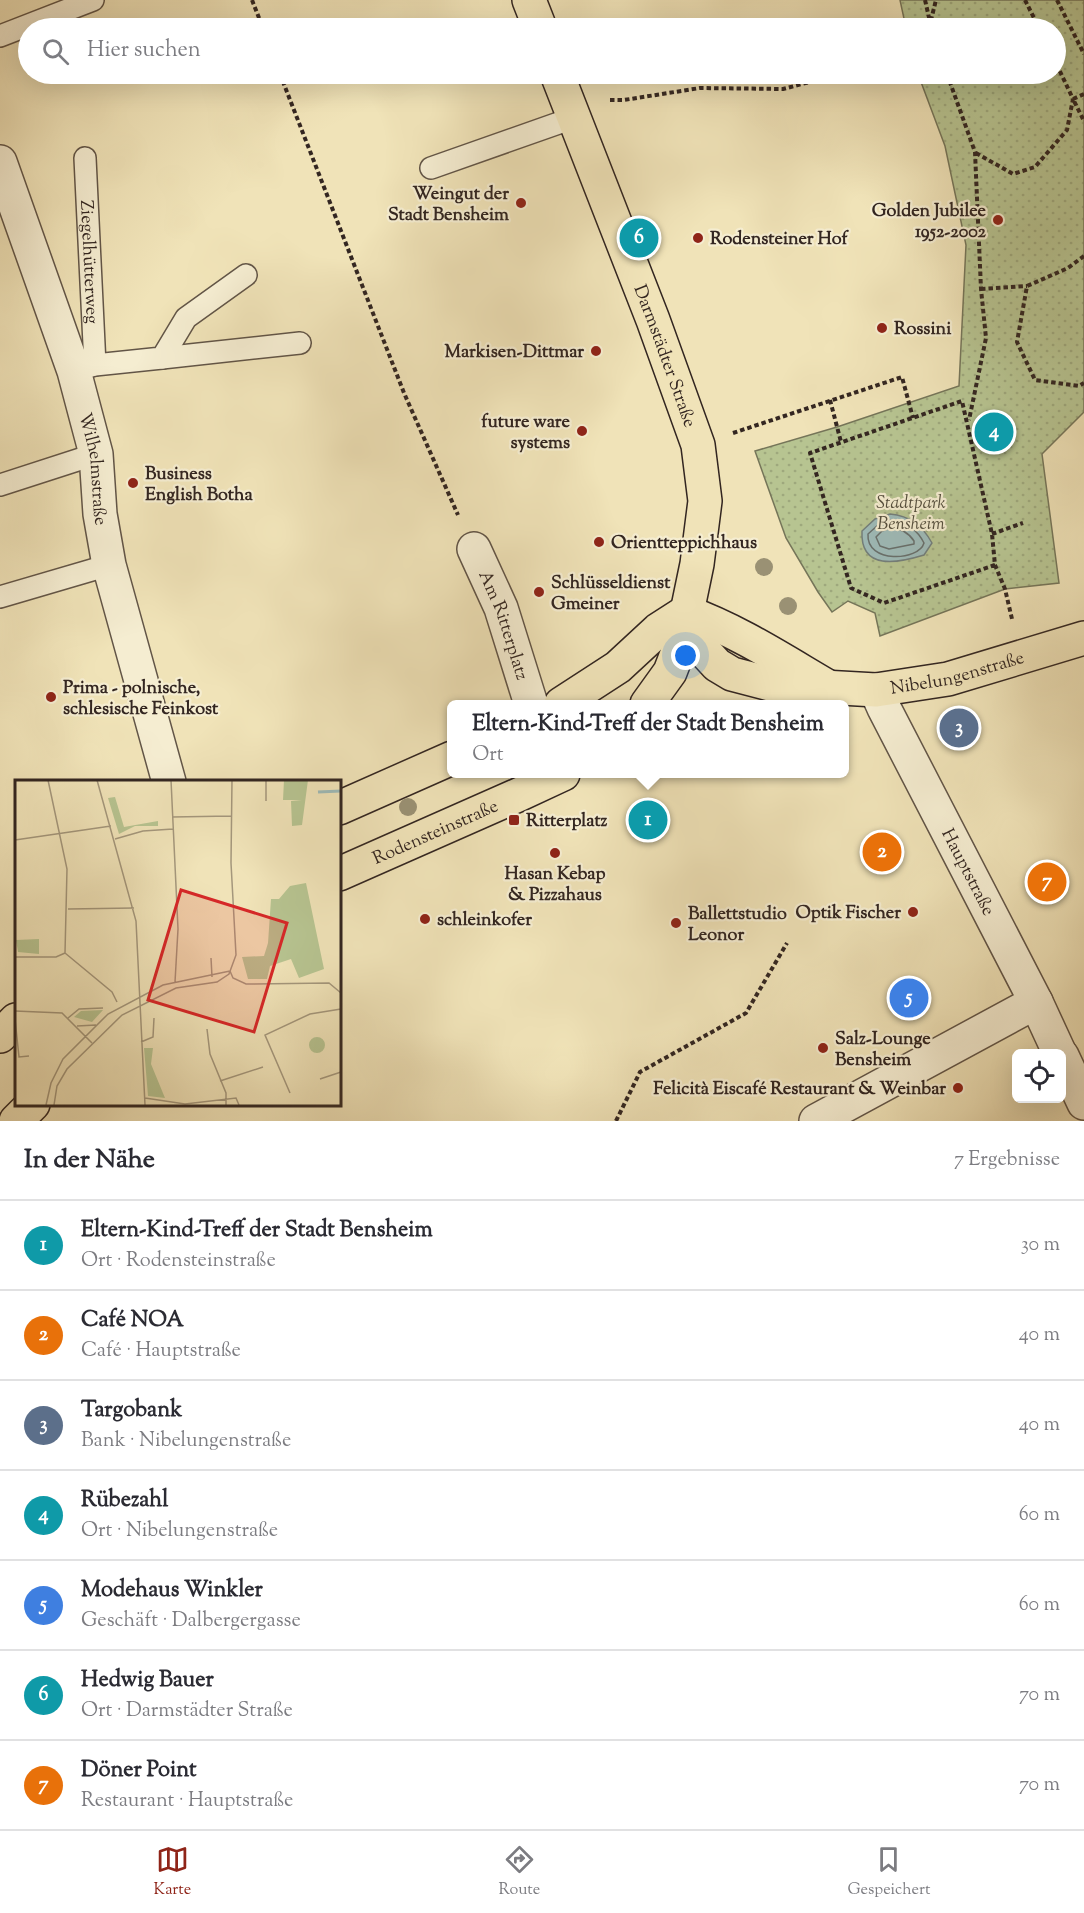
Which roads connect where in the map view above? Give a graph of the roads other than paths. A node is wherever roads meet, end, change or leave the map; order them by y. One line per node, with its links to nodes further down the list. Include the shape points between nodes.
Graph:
1 (93, 0): 3 (lane)
2 (530, 0): 5 (main road)
3 (68, 5): 4 (lane)
4 (39, 18)
5 (536, 18)
6 (18, 28): 7 (lane)
7 (0, 36)
8 (561, 84): 9 (main road, Darmstädter Straße)
9 (573, 118): 12 (lane); 22 (main road, Darmstädter Straße, via 698,445 705,501)
10 (85, 158): 16 (lane, Ziegelhütterweg)
11 (0, 162): 16 (street, Wilhelmstraße)
12 (431, 168)
13 (246, 275): 15 (lane, via 186,318)
14 (300, 343): 15 (lane)
15 (162, 358): 16 (lane)
16 (85, 368): 17 (street, Wilhelmstraße)
17 (96, 454): 18 (lane); 20 (street, Wilhelmstraße, via 100,514)
18 (0, 485)
19 (474, 549): 26 (street, Am Ritterplatz, via 501,608)
20 (109, 565): 21 (lane); 32 (street, Wilhelmstraße)
21 (0, 597)
22 (686, 612): 24 (main road, Nibelungenstraße, via 737,633); 27 (main road, via 658,630 618,667); 28 (main road, via 670,672)
23 (1084, 638): 25 (main road, Nibelungenstraße, via 948,679)
24 (826, 686): 25 (main road, Nibelungenstraße); 29 (main road)
25 (876, 690): 35 (street, Hauptstraße)
26 (529, 700)
27 (568, 700)
28 (650, 700)
29 (774, 700)
30 (447, 760): 33 (main road)
31 (554, 778): 34 (main road, Rodensteinstraße)
32 (168, 780)
33 (340, 808)
34 (340, 874)
35 (1036, 1002): 38 (street, Hauptstraße); 43 (street)
36 (15, 1021): 37 (main road)
37 (0, 1036)
38 (1058, 1049)
39 (1066, 1065): 40 (street, Hauptstraße)
40 (1084, 1103)
41 (31, 1106): 42 (main road)
42 (15, 1121)
43 (816, 1121)

